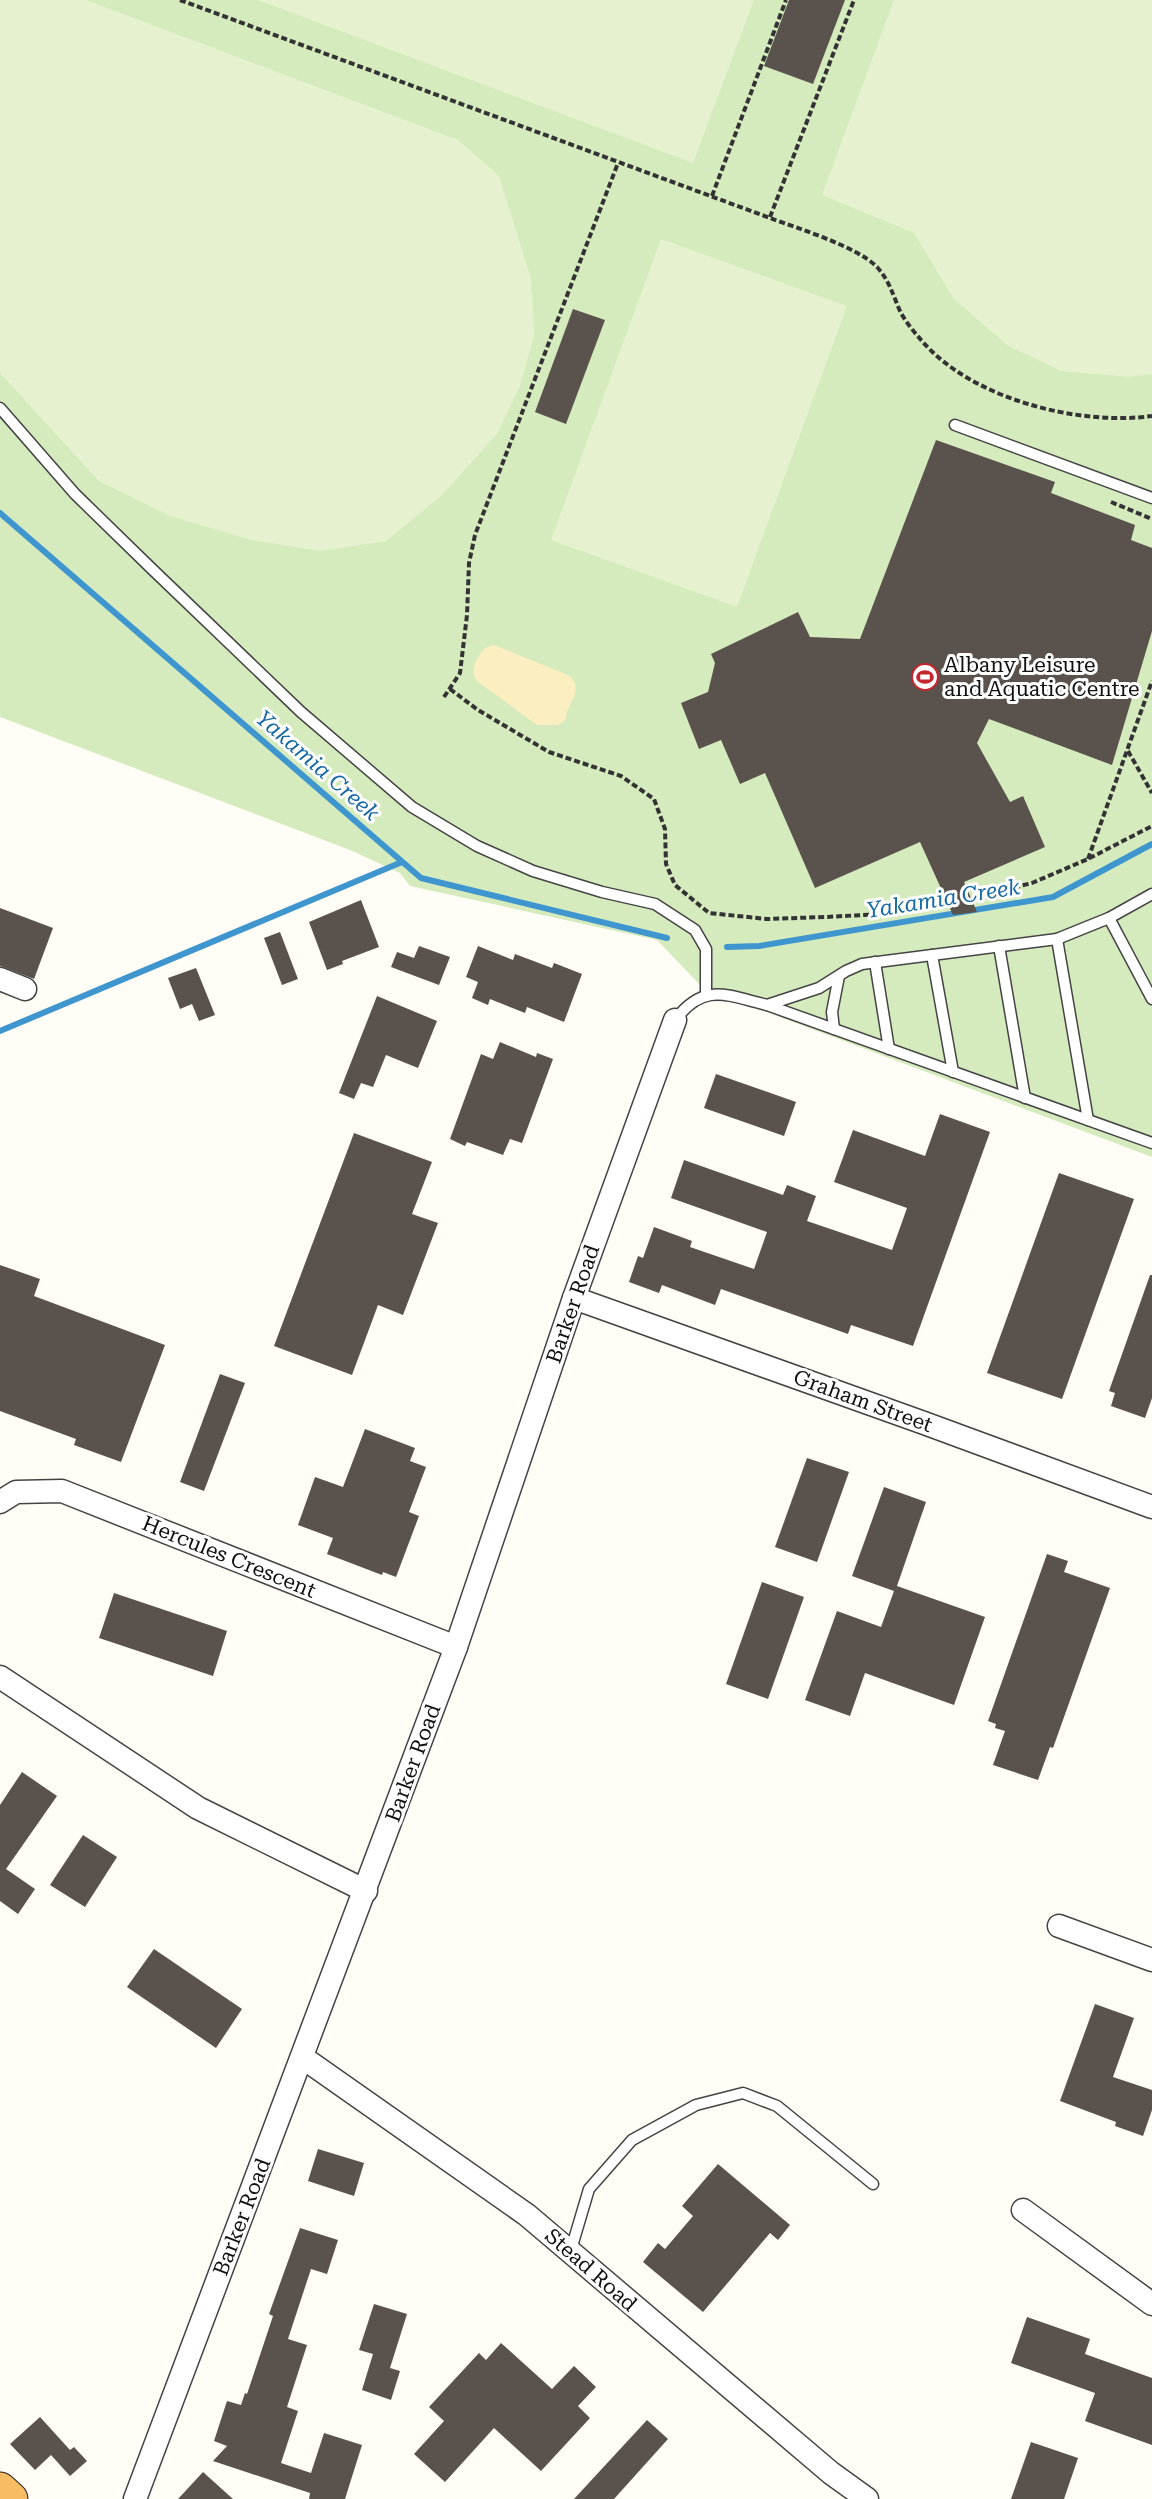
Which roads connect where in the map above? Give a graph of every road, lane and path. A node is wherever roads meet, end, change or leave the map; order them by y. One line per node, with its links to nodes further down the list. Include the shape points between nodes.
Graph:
1 (180, 0): 4 (path)
2 (786, 0): 5 (path)
3 (854, 0): 6 (path)
4 (618, 163): 5 (path); 12 (path, via 475,535 460,673)
5 (712, 196): 6 (path)
6 (770, 218): 8 (path, via 860,255 876,267 888,281 901,313 922,341 951,368 983,385 1031,406 1088,417)
7 (0, 408): 29 (lane, via 75,494 153,570 301,712 412,807 477,846 533,871 655,904 695,930 706,950)
8 (1152, 416)
9 (956, 425): 10 (lane)
10 (1152, 498)
11 (1152, 681): 14 (path)
12 (450, 688): 13 (path); 20 (path, via 478,710 549,752 621,776 654,799 665,829 666,864 675,885 709,913 767,919 825,917 882,914 895,906 930,901)
13 (444, 697)
14 (1127, 750): 15 (path); 17 (path)
15 (1152, 793)
16 (1152, 826): 17 (path)
17 (1088, 859): 19 (path, via 1032,883)
18 (1152, 894): 21 (lane)
19 (979, 896)
20 (950, 903)
21 (1109, 918): 22 (lane); 30 (lane)
22 (1057, 939): 23 (lane); 37 (lane)
23 (999, 946): 24 (lane); 36 (lane)
24 (932, 955): 25 (lane); 35 (lane)
25 (875, 962): 26 (lane); 34 (lane)
26 (839, 976): 31 (lane, via 819,988); 33 (lane, via 832,1012)
27 (0, 979): 28 (street)
28 (25, 989)
29 (706, 994): 31 (lane); 32 (lane, via 687,1005)
30 (1152, 999)
31 (767, 1005): 33 (lane)
32 (675, 1020): 39 (street, Barker Road)
33 (834, 1029): 34 (lane)
34 (889, 1049): 35 (lane)
35 (954, 1072): 36 (lane)
36 (1025, 1098): 37 (lane)
37 (1088, 1120): 38 (lane)
38 (1152, 1143)
39 (574, 1298): 41 (street, Graham Street); 42 (street, Barker Road)
40 (0, 1502): 42 (street, Hercules Crescent, via 16,1492 62,1491)
41 (1152, 1508)
42 (456, 1647): 44 (street, Barker Road)
43 (0, 1677): 44 (street, via 198,1808)
44 (366, 1891): 47 (street, Barker Road)
45 (1059, 1926): 46 (street)
46 (1152, 1960)
47 (302, 2057): 50 (street, Stead Road, via 527,2215); 54 (street, Barker Road)
48 (873, 2184): 50 (lane, via 777,2106 743,2093 696,2105 632,2140 590,2189)
49 (1023, 2210): 51 (street)
50 (569, 2253): 55 (street, Stead Road)
51 (1152, 2304)
52 (0, 2489): 53 (highway)
53 (11, 2499)
54 (135, 2499)
55 (867, 2499)

